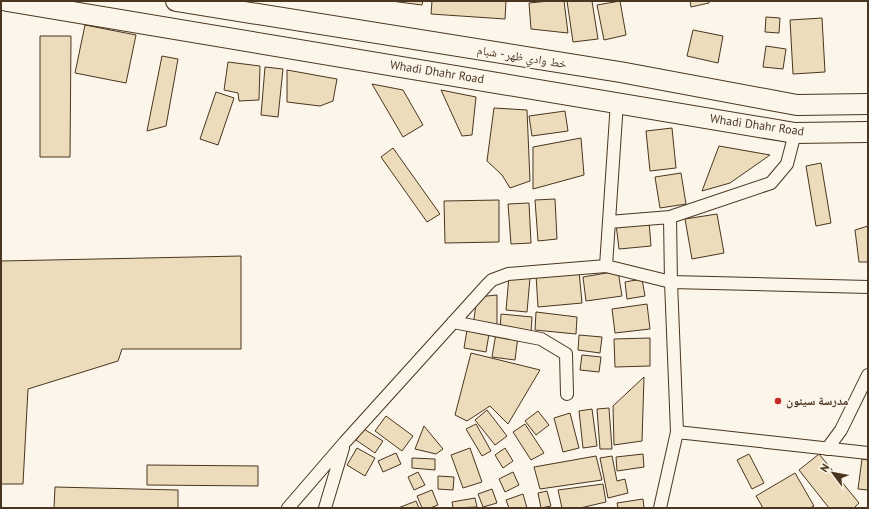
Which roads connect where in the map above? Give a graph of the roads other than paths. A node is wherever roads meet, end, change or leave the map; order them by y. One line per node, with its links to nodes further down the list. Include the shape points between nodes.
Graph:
1 (7, 1): 3 (main road, Whadi Dhahr Road)
2 (176, 1): 4 (main road, خط وادي ظهر - شبام, via 620,72 797,105)
3 (617, 102): 6 (main road, Whadi Dhahr Road); 8 (street)
4 (868, 104)
5 (868, 132): 6 (main road, Whadi Dhahr Road)
6 (795, 133): 7 (street, via 787,164 771,183)
7 (670, 217): 8 (street); 10 (street)
8 (609, 222): 9 (street)
9 (606, 266): 10 (street); 12 (street, via 508,274 499,277 487,284)
10 (670, 282): 11 (street); 15 (street)
11 (868, 287)
12 (453, 322): 14 (street, via 541,339 566,354); 16 (street)
13 (868, 375): 17 (street, via 841,430)
14 (567, 394)
15 (677, 432): 17 (street); 21 (street)
16 (345, 442): 19 (street); 20 (street)
17 (827, 449): 18 (street)
18 (868, 453)
19 (288, 508)
20 (325, 508)
21 (660, 508)

